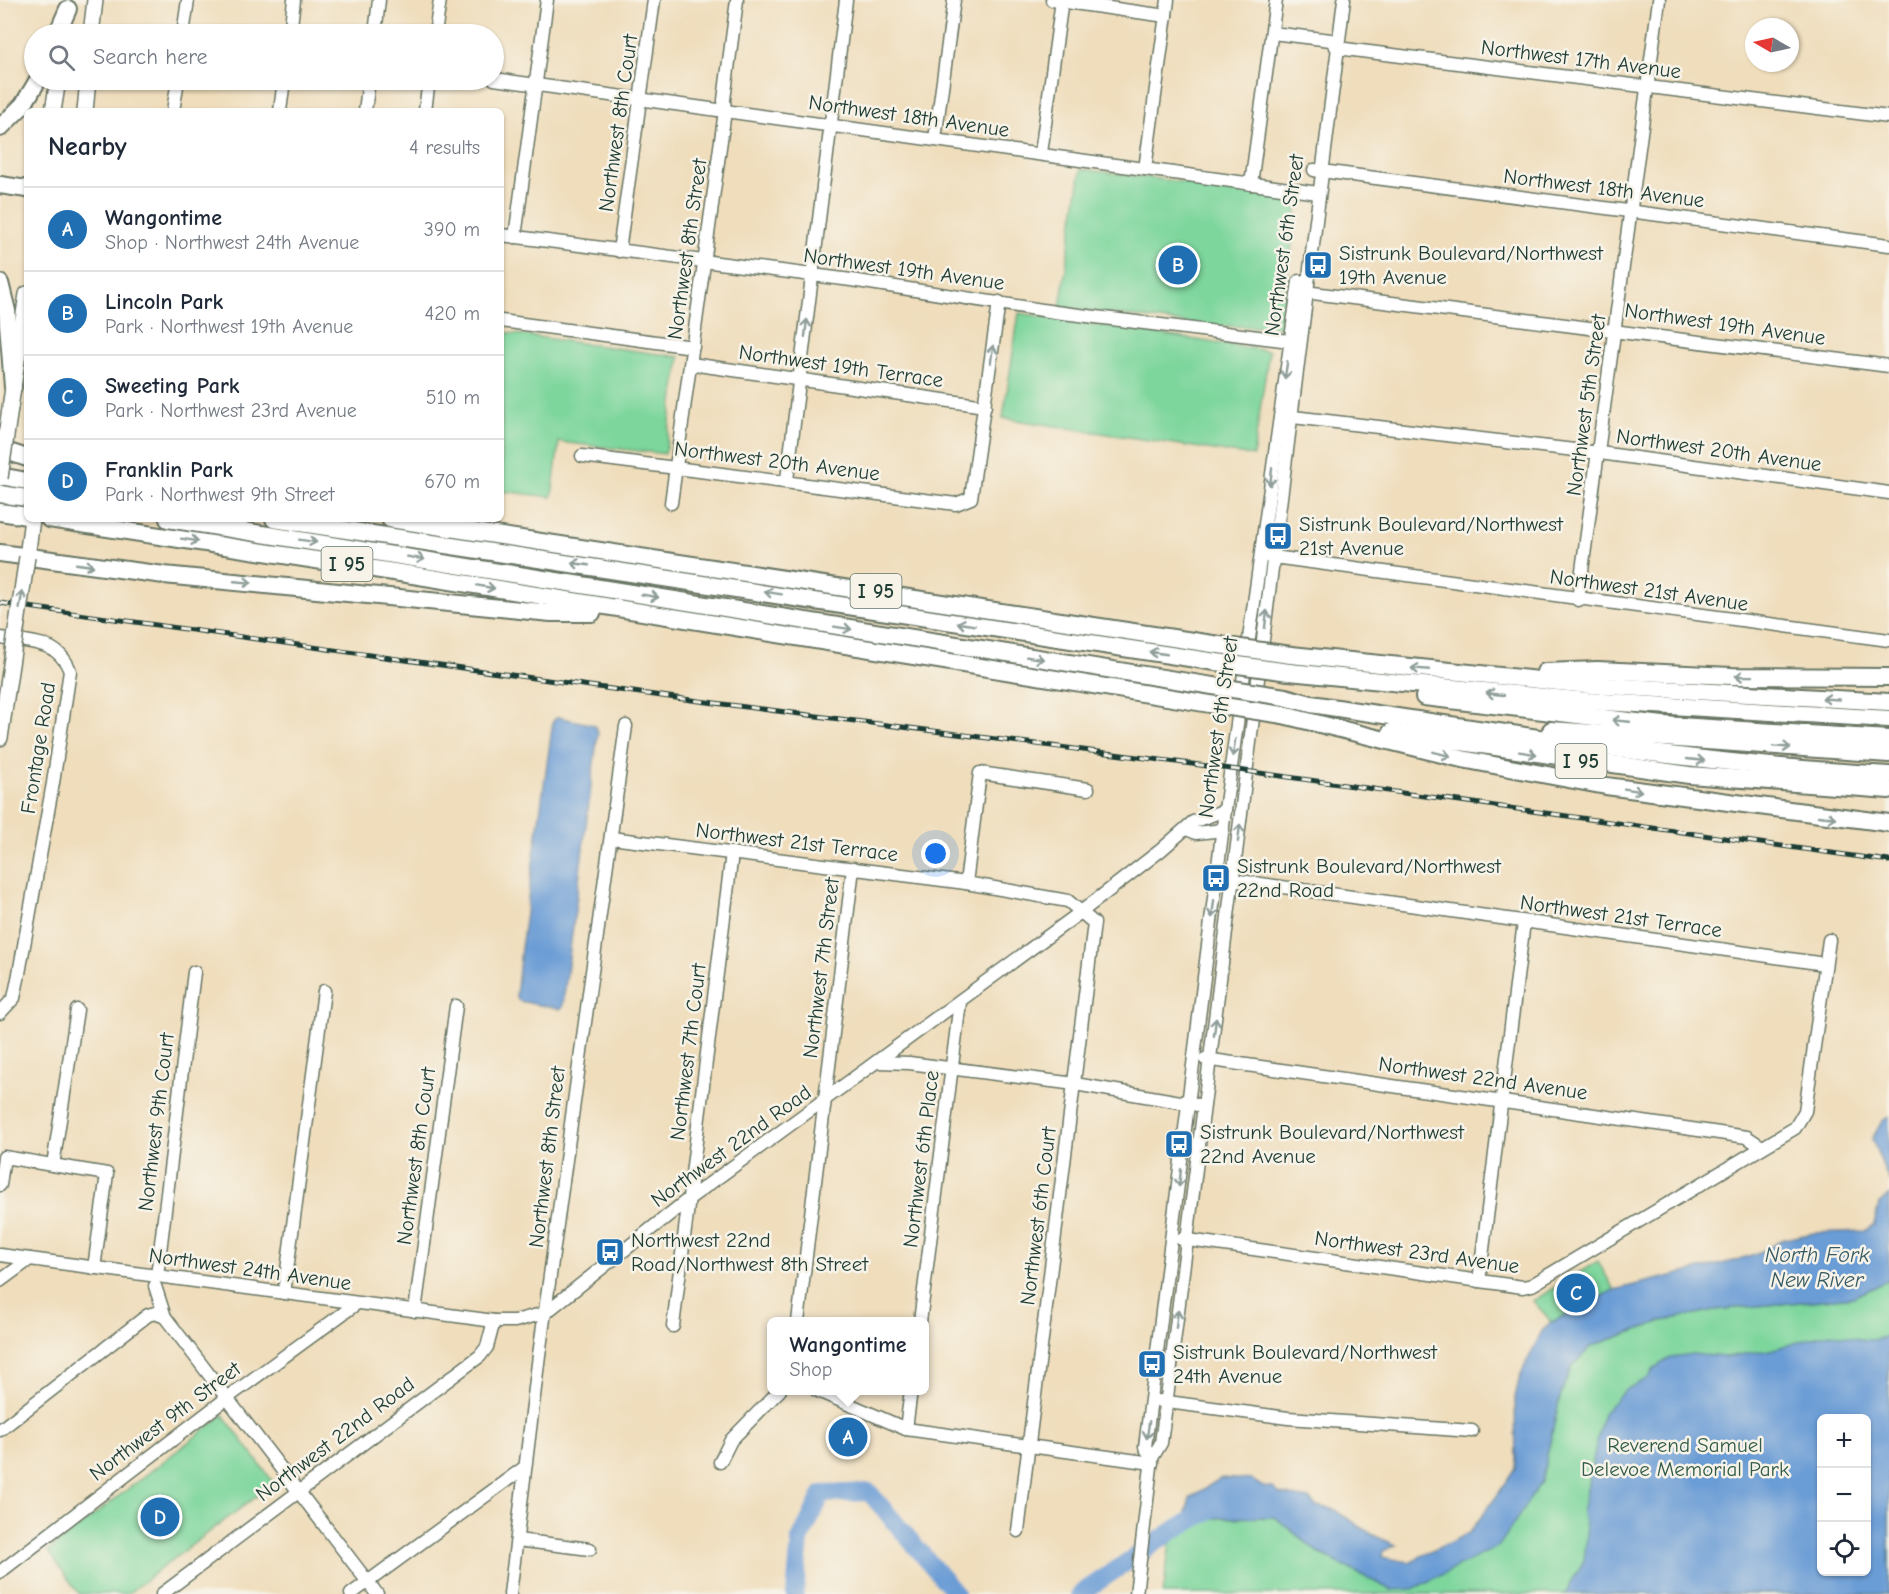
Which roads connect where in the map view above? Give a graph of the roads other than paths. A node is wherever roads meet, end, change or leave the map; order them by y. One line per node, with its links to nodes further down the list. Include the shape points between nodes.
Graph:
1 (95, 0): 21 (main road)
2 (188, 0): 22 (street)
3 (294, 0): 23 (street)
4 (379, 0): 24 (street)
5 (440, 0): 25 (street)
6 (547, 0): 29 (street)
7 (654, 0): 38 (street, Northwest 8th Court)
8 (737, 0): 45 (street, Northwest 8th Street)
9 (846, 0): 47 (street)
10 (954, 0): 49 (street)
11 (1058, 0): 18 (street); 50 (street)
12 (1168, 0): 18 (street)
13 (1276, 0): 26 (street)
14 (1336, 0): 27 (street, Northwest 6th Street)
15 (1344, 0): 27 (street, Northwest 6th Street)
16 (1659, 0): 30 (street, Northwest 5th Street)
17 (68, 5): 19 (highway); 20 (main road)
18 (1166, 16): 51 (street)
19 (61, 24)
20 (65, 24)
21 (93, 24)
22 (185, 24)
23 (291, 24)
24 (376, 24)
25 (436, 24)
26 (1272, 33): 27 (street, Northwest 17th Avenue); 53 (street)
27 (1334, 44): 30 (street, Northwest 17th Avenue); 52 (street, Northwest 6th Street)
28 (504, 80): 29 (street, Northwest 18th Avenue)
29 (535, 85): 38 (street, Northwest 18th Avenue); 59 (street)
30 (1647, 88): 46 (street, Northwest 17th Avenue); 57 (street, Northwest 5th Street)
31 (32, 90): 48 (highway)
32 (56, 90): 39 (main road)
33 (87, 90): 40 (main road)
34 (176, 90): 41 (street)
35 (283, 90): 42 (street)
36 (368, 90): 43 (street)
37 (428, 90): 44 (street)
38 (641, 99): 45 (street, Northwest 18th Avenue); 61 (street, Northwest 8th Court)
39 (53, 108)
40 (85, 108)
41 (173, 108)
42 (280, 108)
43 (365, 108)
44 (425, 108)
45 (725, 111): 47 (street, Northwest 18th Avenue); 62 (street, Northwest 8th Street)
46 (1889, 117)
47 (832, 125): 49 (street, Northwest 18th Avenue); 63 (street)
48 (0, 128)
49 (935, 139): 50 (street, Northwest 18th Avenue)
50 (1041, 153): 51 (street, Northwest 18th Avenue)
51 (1145, 169): 53 (street, Northwest 18th Avenue)
52 (1317, 171): 56 (street, Northwest 6th Street); 57 (street, Northwest 18th Avenue)
53 (1251, 184): 56 (street, Northwest 18th Avenue)
54 (0, 185): 55 (highway)
55 (24, 189)
56 (1315, 193): 65 (street, Northwest 6th Street); 70 (street, Northwest 6th Street)
57 (1632, 211): 60 (street, Northwest 18th Avenue); 69 (street, Northwest 5th Street)
58 (504, 235): 59 (street, Northwest 19th Avenue)
59 (515, 237): 61 (street, Northwest 19th Avenue)
60 (1889, 245)
61 (620, 251): 62 (street, Northwest 19th Avenue)
62 (705, 262): 63 (street, Northwest 19th Avenue); 71 (street, Northwest 8th Street)
63 (813, 276): 66 (street, Northwest 19th Avenue); 74 (street, one-way to 63)
64 (0, 283): 75 (highway, via 7,311)
65 (1305, 292): 69 (street, Northwest 19th Avenue); 70 (street, Northwest 6th Street)
66 (999, 302): 70 (street, Northwest 19th Avenue); 76 (street, one-way to 66)
67 (24, 314): 75 (main road)
68 (504, 321): 71 (street)
69 (1616, 329): 73 (street, Northwest 19th Avenue); 79 (street, Northwest 5th Street)
70 (1296, 342): 77 (street, Northwest 6th Street); 102 (street, Northwest 6th Street, one-way to 102)
71 (693, 347): 72 (street, Northwest 8th Street)
72 (691, 364): 74 (street, Northwest 19th Terrace); 84 (street, Northwest 8th Street)
73 (1889, 366)
74 (800, 380): 76 (street, Northwest 19th Terrace); 86 (street)
75 (13, 387): 85 (main road, bridge)
76 (985, 406): 86 (street, Northwest 20th Avenue, via 971,498 966,502 956,504)
77 (1293, 417): 79 (street, Northwest 20th Avenue); 102 (street, Northwest 6th Street)
78 (0, 449): 81 (highway)
79 (1599, 453): 88 (street, Northwest 20th Avenue); 104 (street, Northwest 5th Street)
80 (582, 456): 84 (street, Northwest 20th Avenue)
81 (24, 457)
82 (0, 459): 83 (highway)
83 (24, 463)
84 (676, 467): 86 (street, Northwest 20th Avenue); 91 (street, Northwest 8th Street)
85 (0, 477): 87 (highway)
86 (786, 480)
87 (24, 481)
88 (1889, 493)
89 (0, 494): 90 (highway)
90 (24, 498)
91 (671, 503)
92 (0, 512): 93 (highway)
93 (24, 516)
94 (32, 522): 103 (main road)
95 (69, 522): 105 (highway, I 95, one-way to 105)
96 (187, 522): 111 (highway, one-way to 111, bridge)
97 (294, 522): 109 (highway, one-way to 97, bridge)
98 (409, 522): 100 (highway, I 95)
99 (443, 522): 100 (highway)
100 (466, 531): 108 (highway, I 95, one-way to 100, bridge, via 1219,645)
101 (0, 553): 103 (highway)
102 (1268, 556): 104 (street, Northwest 21st Avenue); 121 (street, Northwest 6th Street, one-way to 121); 128 (street, Northwest 6th Street, one-way to 102)
103 (27, 557): 105 (highway, one-way to 105, via 164,575 551,613); 116 (main road, one-way to 103, bridge)
104 (1578, 600): 107 (street, Northwest 21st Avenue)
105 (644, 614): 113 (highway, I 95, bridge)
106 (0, 638): 139 (street, Frontage Road, via 57,650 70,671 18,979 14,998)
107 (1889, 640)
108 (1478, 674): 110 (highway, one-way to 108, via 1597,670); 112 (highway, I 95, one-way to 108, via 1589,685)
109 (1324, 677): 114 (highway, one-way to 109, via 1587,701); 117 (highway, one-way to 109, via 1572,716 1396,693)
110 (1889, 677)
111 (1285, 697): 118 (highway, one-way to 118, via 1558,731); 119 (highway, one-way to 119, via 1608,749)
112 (1889, 702)
113 (1283, 715): 119 (highway, I 95, one-way to 119, via 1631,768 1745,780); 122 (highway, one-way to 122, via 1462,759 1606,786)
114 (1889, 719)
115 (626, 726): 125 (street, Northwest 8th Street)
116 (0, 738)
117 (1889, 739)
118 (1889, 754)
119 (1886, 785)
120 (1088, 789): 129 (street, via 980,773)
121 (1226, 810): 123 (street, Northwest 22nd Road, via 1201,817); 124 (street, Northwest 6th Street)
122 (1886, 823)
123 (1187, 829): 124 (street); 130 (street, Northwest 22nd Road)
124 (1223, 830): 141 (street, Northwest 6th Street, one-way to 141)
125 (611, 838): 126 (street, Northwest 21st Terrace); 166 (street, Northwest 8th Street)
126 (732, 853): 127 (street, Northwest 21st Terrace); 154 (street, Northwest 7th Court)
127 (853, 868): 129 (street, Northwest 21st Terrace); 148 (street, Northwest 7th Street)
128 (1233, 880): 131 (street, Northwest 21st Terrace); 142 (street, Northwest 6th Street, one-way to 128)
129 (966, 883): 130 (street, Northwest 21st Terrace, via 1068,901)
130 (1081, 912): 136 (street, Northwest 22nd Road); 146 (street, Northwest 6th Court, via 1094,923)
131 (1524, 922): 133 (street, Northwest 21st Terrace); 147 (street)
132 (1829, 940): 133 (street, Northwest 23rd Avenue)
133 (1826, 964): 151 (street, Northwest 23rd Avenue, via 1804,1112 1795,1128)
134 (194, 972): 161 (street, Northwest 9th Court)
135 (324, 991): 163 (street)
136 (960, 1002): 140 (street, Northwest 22nd Road); 145 (street, Northwest 6th Place)
137 (456, 1006): 165 (street, Northwest 8th Court)
138 (77, 1010): 152 (street)
139 (0, 1013)
140 (895, 1050): 143 (street, Northwest 22nd Road); 144 (street)
141 (1195, 1057): 142 (street, Northwest 22nd Avenue); 149 (street, Northwest 6th Street)
142 (1210, 1060): 147 (street, Northwest 22nd Avenue); 150 (street, Northwest 6th Street)
143 (878, 1062): 144 (street); 148 (street, Northwest 22nd Road)
144 (909, 1063): 145 (street)
145 (953, 1069): 146 (street); 169 (street, Northwest 6th Place)
146 (1075, 1084): 149 (street); 181 (street, Northwest 6th Court)
147 (1502, 1100): 151 (street, Northwest 22nd Avenue, via 1747,1137); 162 (street)
148 (825, 1101): 154 (street, Northwest 22nd Road); 168 (street, Northwest 7th Street)
149 (1190, 1104): 150 (street); 155 (street, Northwest 6th Street, one-way to 155)
150 (1205, 1106): 156 (street, Northwest 6th Street)
151 (1762, 1147): 162 (street, Northwest 23rd Avenue, via 1532,1285)
152 (53, 1165): 153 (street, via 4,1157); 159 (street, via 106,1174)
153 (0, 1185)
154 (690, 1198): 166 (street, Northwest 22nd Road); 171 (street, Northwest 7th Court)
155 (1173, 1238): 156 (street, Northwest 23rd Avenue); 176 (street, Northwest 6th Street)
156 (1187, 1240): 162 (street, Northwest 23rd Avenue); 177 (street, Northwest 6th Street, one-way to 156)
157 (0, 1255): 158 (street, Northwest 24th Avenue)
158 (30, 1259): 159 (street, Northwest 24th Avenue); 160 (street)
159 (94, 1268): 161 (street, Northwest 24th Avenue)
160 (0, 1281)
161 (156, 1281): 163 (street, Northwest 24th Avenue); 167 (street, Northwest 9th Court)
162 (1479, 1281)
163 (284, 1293): 164 (street, Northwest 24th Avenue)
164 (356, 1304): 165 (street, Northwest 24th Avenue); 175 (street, Northwest 9th Street)
165 (415, 1311): 170 (street, Northwest 24th Avenue)
166 (545, 1313): 170 (street, Northwest 22nd Road); 184 (street, Northwest 8th Street)
167 (158, 1315): 175 (street, Northwest 9th Court); 179 (street)
168 (799, 1317)
169 (921, 1317)
170 (494, 1322): 185 (street, Northwest 22nd Road, via 487,1347 480,1356)
171 (673, 1326)
172 (775, 1395): 182 (street, via 730,1440)
173 (828, 1395): 178 (street)
174 (910, 1395): 178 (street)
175 (227, 1398): 185 (street, Northwest 9th Court); 189 (street, Northwest 9th Street)
176 (1152, 1400): 177 (street); 183 (street, Northwest 6th Street, one-way to 183, via 1145,1447)
177 (1167, 1401): 180 (street, via 1288,1418); 183 (street, Northwest 6th Street, via 1161,1443)
178 (906, 1429): 181 (street)
179 (0, 1430)
180 (1472, 1431)
181 (1029, 1445): 183 (street); 186 (street, Northwest 6th Court)
182 (720, 1461)
183 (1152, 1461): 195 (street, Northwest 6th Street)
184 (525, 1467): 187 (street, Northwest 8th Street); 190 (street)
185 (298, 1491): 190 (street, Northwest 9th Court); 191 (street, Northwest 22nd Road)
186 (1018, 1531)
187 (517, 1540): 188 (street); 194 (street, Northwest 8th Street)
188 (590, 1549)
189 (0, 1572)
190 (367, 1582): 192 (street); 193 (street, Northwest 9th Court)
191 (162, 1594)
192 (351, 1594)
193 (376, 1594)
194 (510, 1594)
195 (1136, 1594)

